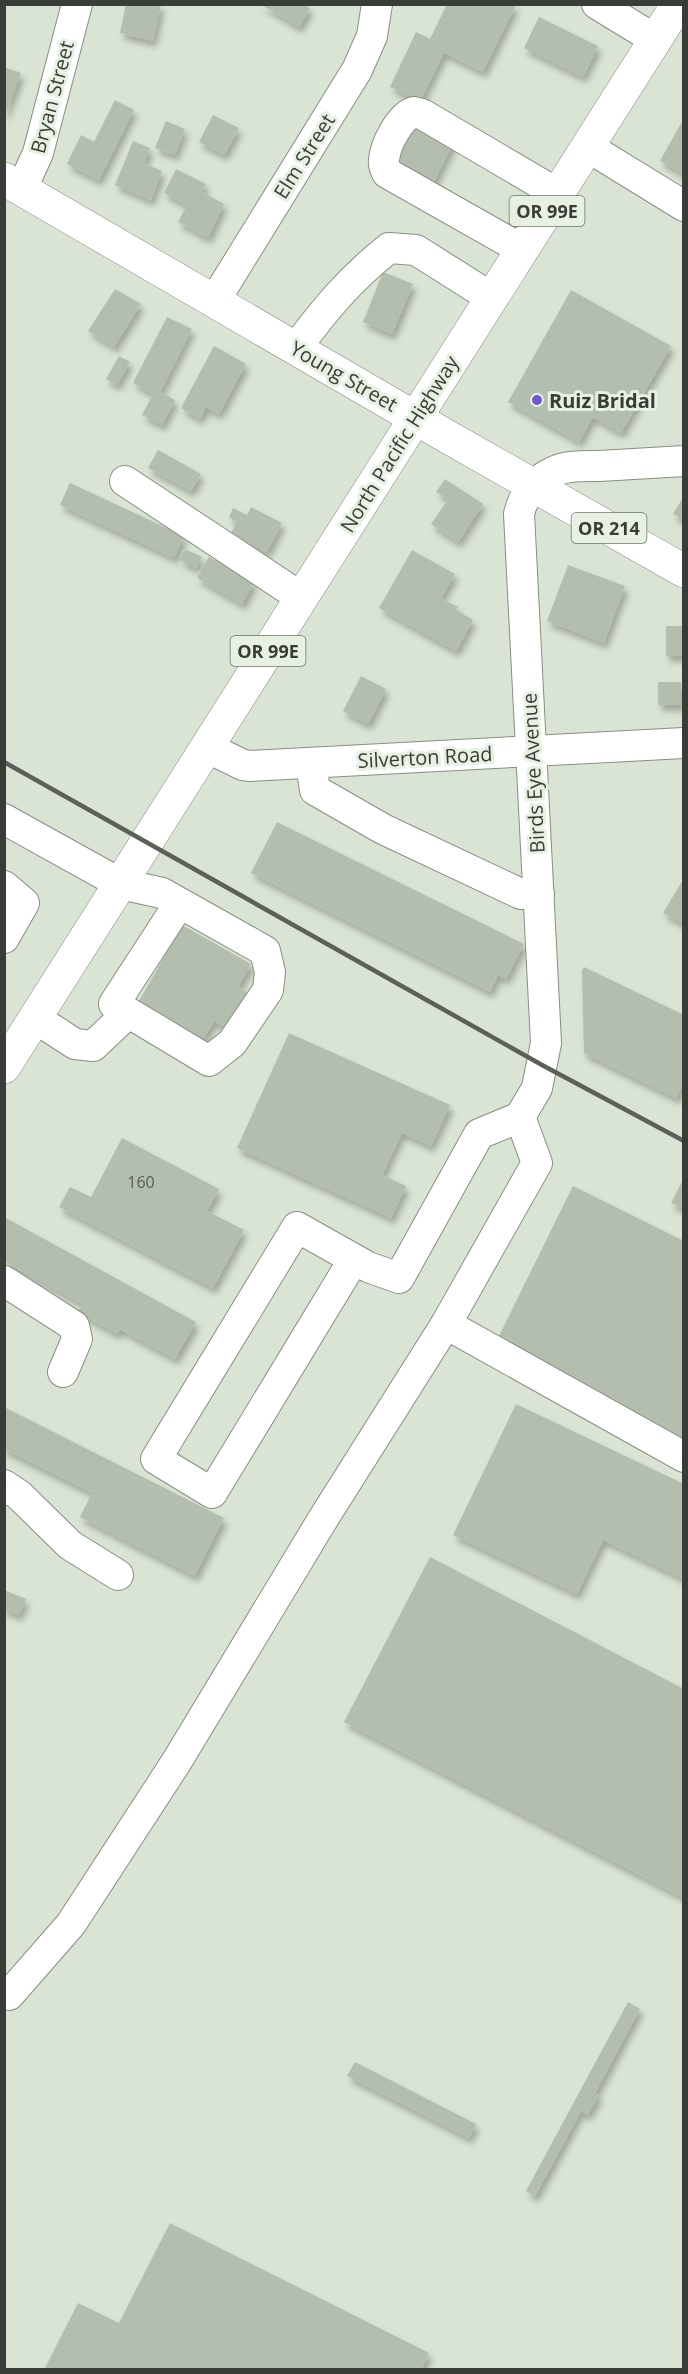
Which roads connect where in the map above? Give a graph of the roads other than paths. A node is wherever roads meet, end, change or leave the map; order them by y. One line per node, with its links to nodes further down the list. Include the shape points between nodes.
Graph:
1 (77, 4): 6 (street, Bryan Street, via 38,153)
2 (376, 4): 11 (street, Elm Street, via 372,36 357,70)
3 (597, 4): 4 (street)
4 (672, 23): 5 (main road, North Pacific Highway / OR 99E)
5 (588, 147): 7 (main road, North Pacific Highway / OR 99E); 8 (street)
6 (13, 184): 11 (main road, Young Street)
7 (558, 194): 9 (main road, North Pacific Highway / OR 99E); 9 (street, via 422,114 414,112 404,118 385,154 387,173)
8 (684, 206)
9 (522, 250): 10 (main road, North Pacific Highway / OR 99E)
10 (492, 298): 12 (street, via 416,250 388,248 357,273); 13 (main road, North Pacific Highway / OR 99E)
11 (215, 300): 12 (main road, Young Street)
12 (296, 348): 13 (main road, Young Street)
13 (416, 418): 16 (main road, Young Street / OR 214); 18 (main road, North Pacific Highway / OR 99E)
14 (684, 461): 16 (street, via 553,471)
15 (125, 481): 18 (street)
16 (534, 485): 17 (main road, Young Street / OR 214); 21 (street, Birds Eye Avenue, via 523,498 519,514)
17 (684, 571)
18 (302, 598): 20 (main road, North Pacific Highway / OR 99E)
19 (684, 743): 21 (street, Silverton Road)
20 (207, 747): 22 (street, Silverton Road, via 243,765); 24 (main road, North Pacific Highway / OR 99E)
21 (532, 752): 22 (street, Silverton Road); 26 (street, Birds Eye Avenue)
22 (311, 763): 26 (street, via 315,790 383,830 521,894)
23 (4, 819): 24 (street)
24 (121, 884): 27 (street, via 162,893); 30 (main road, OR 99E)
25 (4, 886): 28 (street, via 24,903)
26 (539, 894): 32 (street, Birds Eye Avenue, via 546,1043 537,1088)
27 (178, 904): 29 (street, via 114,1004); 29 (street, via 265,951 270,972 268,990 232,1043 208,1060)
28 (4, 938)
29 (128, 1013): 30 (street, via 93,1046 75,1044)
30 (35, 1018): 31 (main road, OR 99E)
31 (4, 1067)
32 (520, 1117): 33 (street, via 479,1134 399,1278); 35 (street, via 537,1163)
33 (354, 1259): 33 (street, via 297,1227 156,1459 212,1493)
34 (4, 1281): 36 (street, via 74,1326 77,1339)
35 (446, 1324): 37 (street); 40 (street, via 84,1905)
36 (63, 1372)
37 (684, 1457)
38 (4, 1485): 39 (street, via 70,1545)
39 (118, 1575)
40 (9, 1995)

